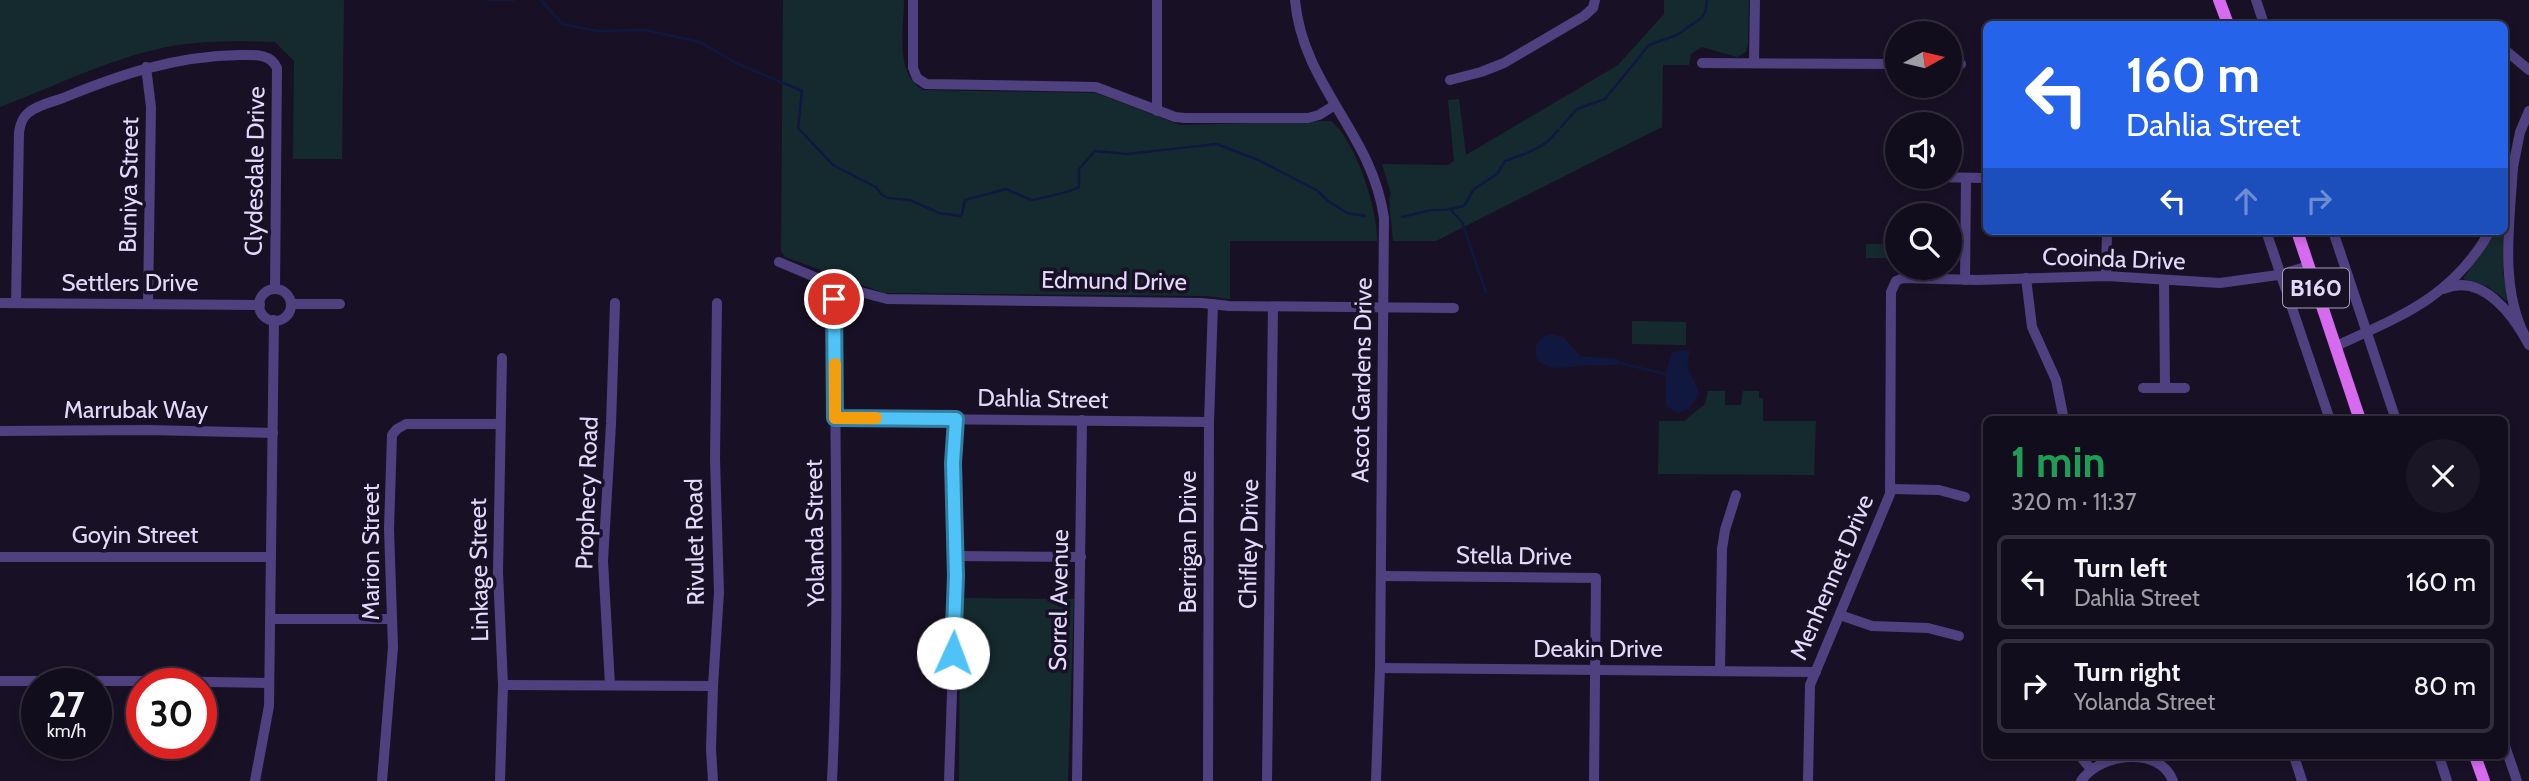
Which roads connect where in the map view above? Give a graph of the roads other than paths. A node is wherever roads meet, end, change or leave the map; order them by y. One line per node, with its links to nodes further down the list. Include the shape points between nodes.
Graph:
1 (914, 0): 18 (street, via 913,68 926,84 1096,87)
2 (1157, 0): 18 (street)
3 (1295, 0): 17 (street, Ascot Gardens Drive, via 1306,50)
4 (1595, 0): 16 (street, via 1584,16 1504,63)
5 (1755, 0): 12 (street)
6 (2219, 0): 8 (main road)
7 (2256, 0): 9 (street)
8 (2227, 21)
9 (2263, 21)
10 (2508, 52): 15 (street)
11 (1703, 63): 12 (street)
12 (1754, 63): 13 (street)
13 (1885, 64)
14 (146, 67): 39 (street, Clydesdale Drive, via 233,55 263,56 276,65); 42 (street, Clydesdale Drive, via 26,115 19,132); 45 (street, Buniya Street, via 151,107)
15 (2529, 70)
16 (1450, 80)
17 (1335, 105): 18 (street, via 1308,118 1185,118); 51 (street, Ascot Gardens Drive, via 1365,155 1380,196)
18 (1157, 111)
19 (2529, 111): 20 (street)
20 (2513, 167): 24 (street); 55 (street, via 2510,273 2514,309)
21 (1983, 178): 23 (street)
22 (1962, 179): 23 (street)
23 (1966, 179): 35 (street)
24 (2508, 186)
25 (2106, 235): 33 (street)
26 (2267, 235): 32 (street)
27 (2298, 235): 31 (main road, B160)
28 (2334, 235): 54 (street)
29 (2488, 235): 40 (street, via 2474,257)
30 (779, 262): 37 (street, Edmund Drive)
31 (2309, 266): 32 (street, Cooinda Drive); 56 (main road, B160)
32 (2281, 275): 36 (street, Cooinda Drive, via 2221,283); 62 (street)
33 (2106, 276): 34 (street, Cooinda Drive); 36 (street, Cooinda Drive)
34 (2026, 278): 35 (street, Cooinda Drive); 61 (street, via 2032,327 2059,388)
35 (1965, 279): 38 (street, Cooinda Drive, via 1903,278)
36 (2164, 280): 59 (street)
37 (834, 285): 48 (street, Edmund Drive, via 887,299); 65 (street, Yolanda Street)
38 (1895, 286): 72 (street, Menhennet Drive, via 1891,304)
39 (275, 289): 46 (street, via 286,293); 49 (street, via 264,294)
40 (2442, 290): 54 (street); 55 (street, via 2461,286 2488,294 2506,310)
41 (0, 303): 42 (street, Settlers Drive)
42 (16, 303): 45 (street, Settlers Drive)
43 (615, 303): 91 (street, Prophecy Road, via 603,561)
44 (717, 303): 92 (street, Rivulet Road, via 719,592)
45 (148, 304): 49 (street, Settlers Drive)
46 (291, 304): 47 (street); 53 (street, via 287,315)
47 (340, 304)
48 (1213, 304): 50 (street, Edmund Drive); 68 (street, Berrigan Drive)
49 (260, 305): 53 (street, via 265,317)
50 (1273, 307): 51 (street, Edmund Drive); 109 (street, Chifley Drive)
51 (1384, 308): 52 (street, Edmund Drive); 79 (street, Ascot Gardens Drive)
52 (1454, 308)
53 (274, 320): 71 (street)
54 (2367, 332): 56 (street); 64 (street)
55 (2527, 341)
56 (2336, 346): 63 (main road, B160)
57 (502, 358): 69 (street, Linkage Street)
58 (2143, 387): 59 (street)
59 (2165, 387): 60 (street)
60 (2185, 388)
61 (2063, 416)
62 (2329, 416)
63 (2359, 416)
64 (2395, 416)
65 (835, 418): 66 (street, Dahlia Street); 105 (street, Yolanda Street, via 838,599)
66 (956, 419): 67 (street, Dahlia Street); 75 (street)
67 (1082, 420): 68 (street, Dahlia Street); 77 (street, Sorrel Avenue)
68 (1209, 422): 108 (street, Berrigan Drive)
69 (499, 424): 82 (street, Marion Street, via 406,424 394,431 389,529); 90 (street, Linkage Street)
70 (0, 431): 71 (street, Marrubak Way)
71 (273, 433): 78 (street)
72 (1891, 489): 74 (street, via 1939,490); 80 (street, Menhennet Drive)
73 (1736, 495): 85 (street, via 1722,549)
74 (1965, 497)
75 (956, 556): 77 (street); 106 (street)
76 (0, 557): 78 (street, Goyin Street)
77 (1080, 557): 107 (street, Sorrel Avenue)
78 (271, 558): 81 (street)
79 (1381, 576): 84 (street, Ascot Gardens Drive); 86 (street, Stella Drive, via 1596,578)
80 (1840, 615): 83 (street, via 1872,626 1928,628); 87 (street, Menhennet Drive)
81 (270, 619): 82 (street); 89 (street)
82 (392, 619): 102 (street, Marion Street)
83 (1959, 636)
84 (1380, 668): 86 (street, Deakin Drive); 110 (street, Ascot Gardens Drive)
85 (1720, 670): 86 (street, Deakin Drive); 87 (street, Deakin Drive)
86 (1595, 671): 111 (street)
87 (1816, 672): 112 (street, Menhennet Drive, via 1809,692)
88 (0, 681): 89 (street)
89 (269, 683): 101 (street)
90 (503, 685): 91 (street); 103 (street, Linkage Street)
91 (610, 685): 92 (street)
92 (713, 686): 104 (street, Rivulet Road)
93 (2508, 755): 118 (street)
94 (2083, 759): 100 (street)
95 (2130, 759): 100 (street, via 2104,761)
96 (2146, 759): 114 (street, via 2163,765)
97 (2295, 759): 115 (street)
98 (2440, 759): 116 (street)
99 (2476, 759): 117 (main road)
100 (2091, 769): 113 (street)
101 (255, 781)
102 (382, 781)
103 (500, 781)
104 (713, 781)
105 (832, 781)
106 (949, 781)
107 (1077, 781)
108 (1208, 781)
109 (1267, 781)
110 (1376, 781)
111 (1594, 781)
112 (1808, 781)
113 (2081, 781)
114 (2173, 781)
115 (2302, 781)
116 (2447, 781)
117 (2484, 781)
118 (2517, 781)

